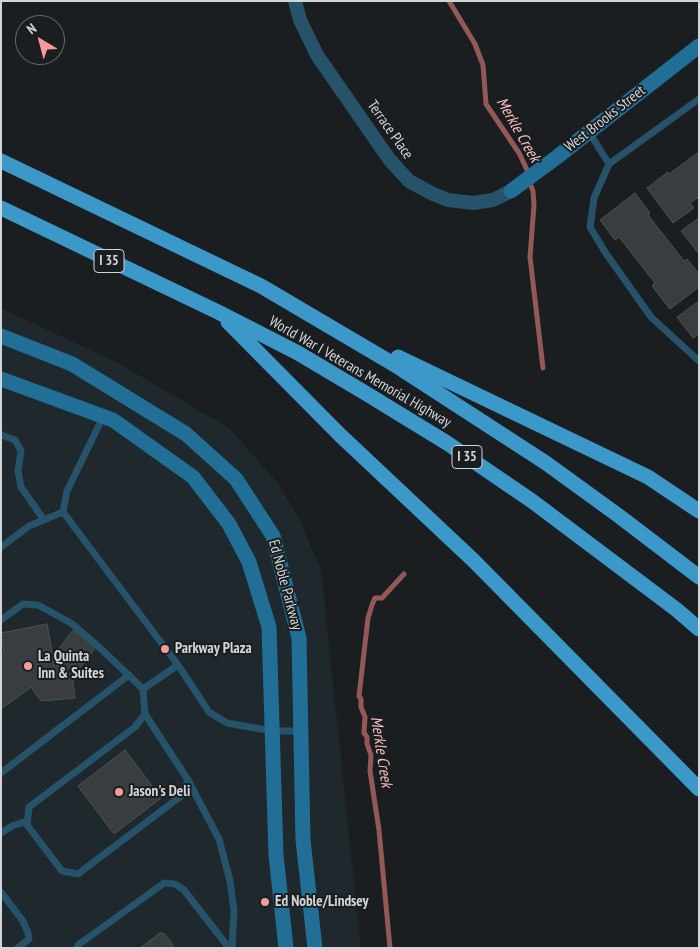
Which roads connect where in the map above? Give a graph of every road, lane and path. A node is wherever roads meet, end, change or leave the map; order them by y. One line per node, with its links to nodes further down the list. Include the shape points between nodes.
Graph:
1 (295, 1): 7 (street, Terrace Place, via 300,20 318,55 389,159 410,181 440,197 473,203 493,200)
2 (699, 46): 4 (main road, West Brooks Street)
3 (699, 99): 6 (lane)
4 (589, 132): 6 (lane); 7 (main road, West Brooks Street)
5 (1, 161): 10 (highway, World War I Veterans Memorial Highway / I 35, via 260,286)
6 (610, 164): 12 (lane, via 594,198 590,227 651,317)
7 (510, 191)
8 (1, 208): 9 (highway, World War I Veterans Memorial Highway / I 35)
9 (218, 312): 22 (highway, World War I Veterans Memorial Highway / I 35, via 298,353 447,444 532,502); 31 (highway, via 340,435 474,561)
10 (315, 318): 16 (highway, via 648,476); 20 (highway, World War I Veterans Memorial Highway / I 35, via 403,370 546,463)
11 (1, 336): 28 (main road, Ed Noble Parkway, via 72,364 186,434 236,479 273,536 299,638)
12 (699, 361)
13 (1, 379): 14 (main road, Ed Noble Parkway)
14 (103, 416): 17 (lane, via 67,491); 27 (main road, Ed Noble Parkway, via 193,477 229,524 249,562 269,627)
15 (1, 435): 18 (lane, via 15,440 21,451 18,471 21,487)
16 (699, 511)
17 (63, 512): 18 (lane); 23 (lane)
18 (44, 520): 19 (lane, via 29,526)
19 (1, 547)
20 (699, 577)
21 (1, 620): 24 (lane, via 23,604 38,605 71,623)
22 (699, 628)
23 (178, 665): 25 (lane); 27 (lane, via 209,712 227,723)
24 (128, 675): 25 (lane); 29 (lane)
25 (143, 689): 26 (lane)
26 (145, 714): 30 (lane); 32 (lane, via 135,727 29,807)
27 (272, 731): 28 (lane); 38 (main road, Ed Noble Parkway, via 276,855)
28 (301, 731): 39 (main road, Ed Noble Parkway, via 303,840)
29 (1, 773)
30 (188, 780): 32 (lane, via 181,796 78,874 62,871); 37 (lane, via 222,848 234,911)
31 (699, 789)
32 (27, 821): 33 (lane)
33 (1, 833)
34 (1, 892): 35 (lane, via 28,933 29,939)
35 (18, 948)
36 (77, 948): 37 (lane, via 164,883 175,884 184,890)
37 (230, 948)
38 (286, 948)
39 (315, 948)

